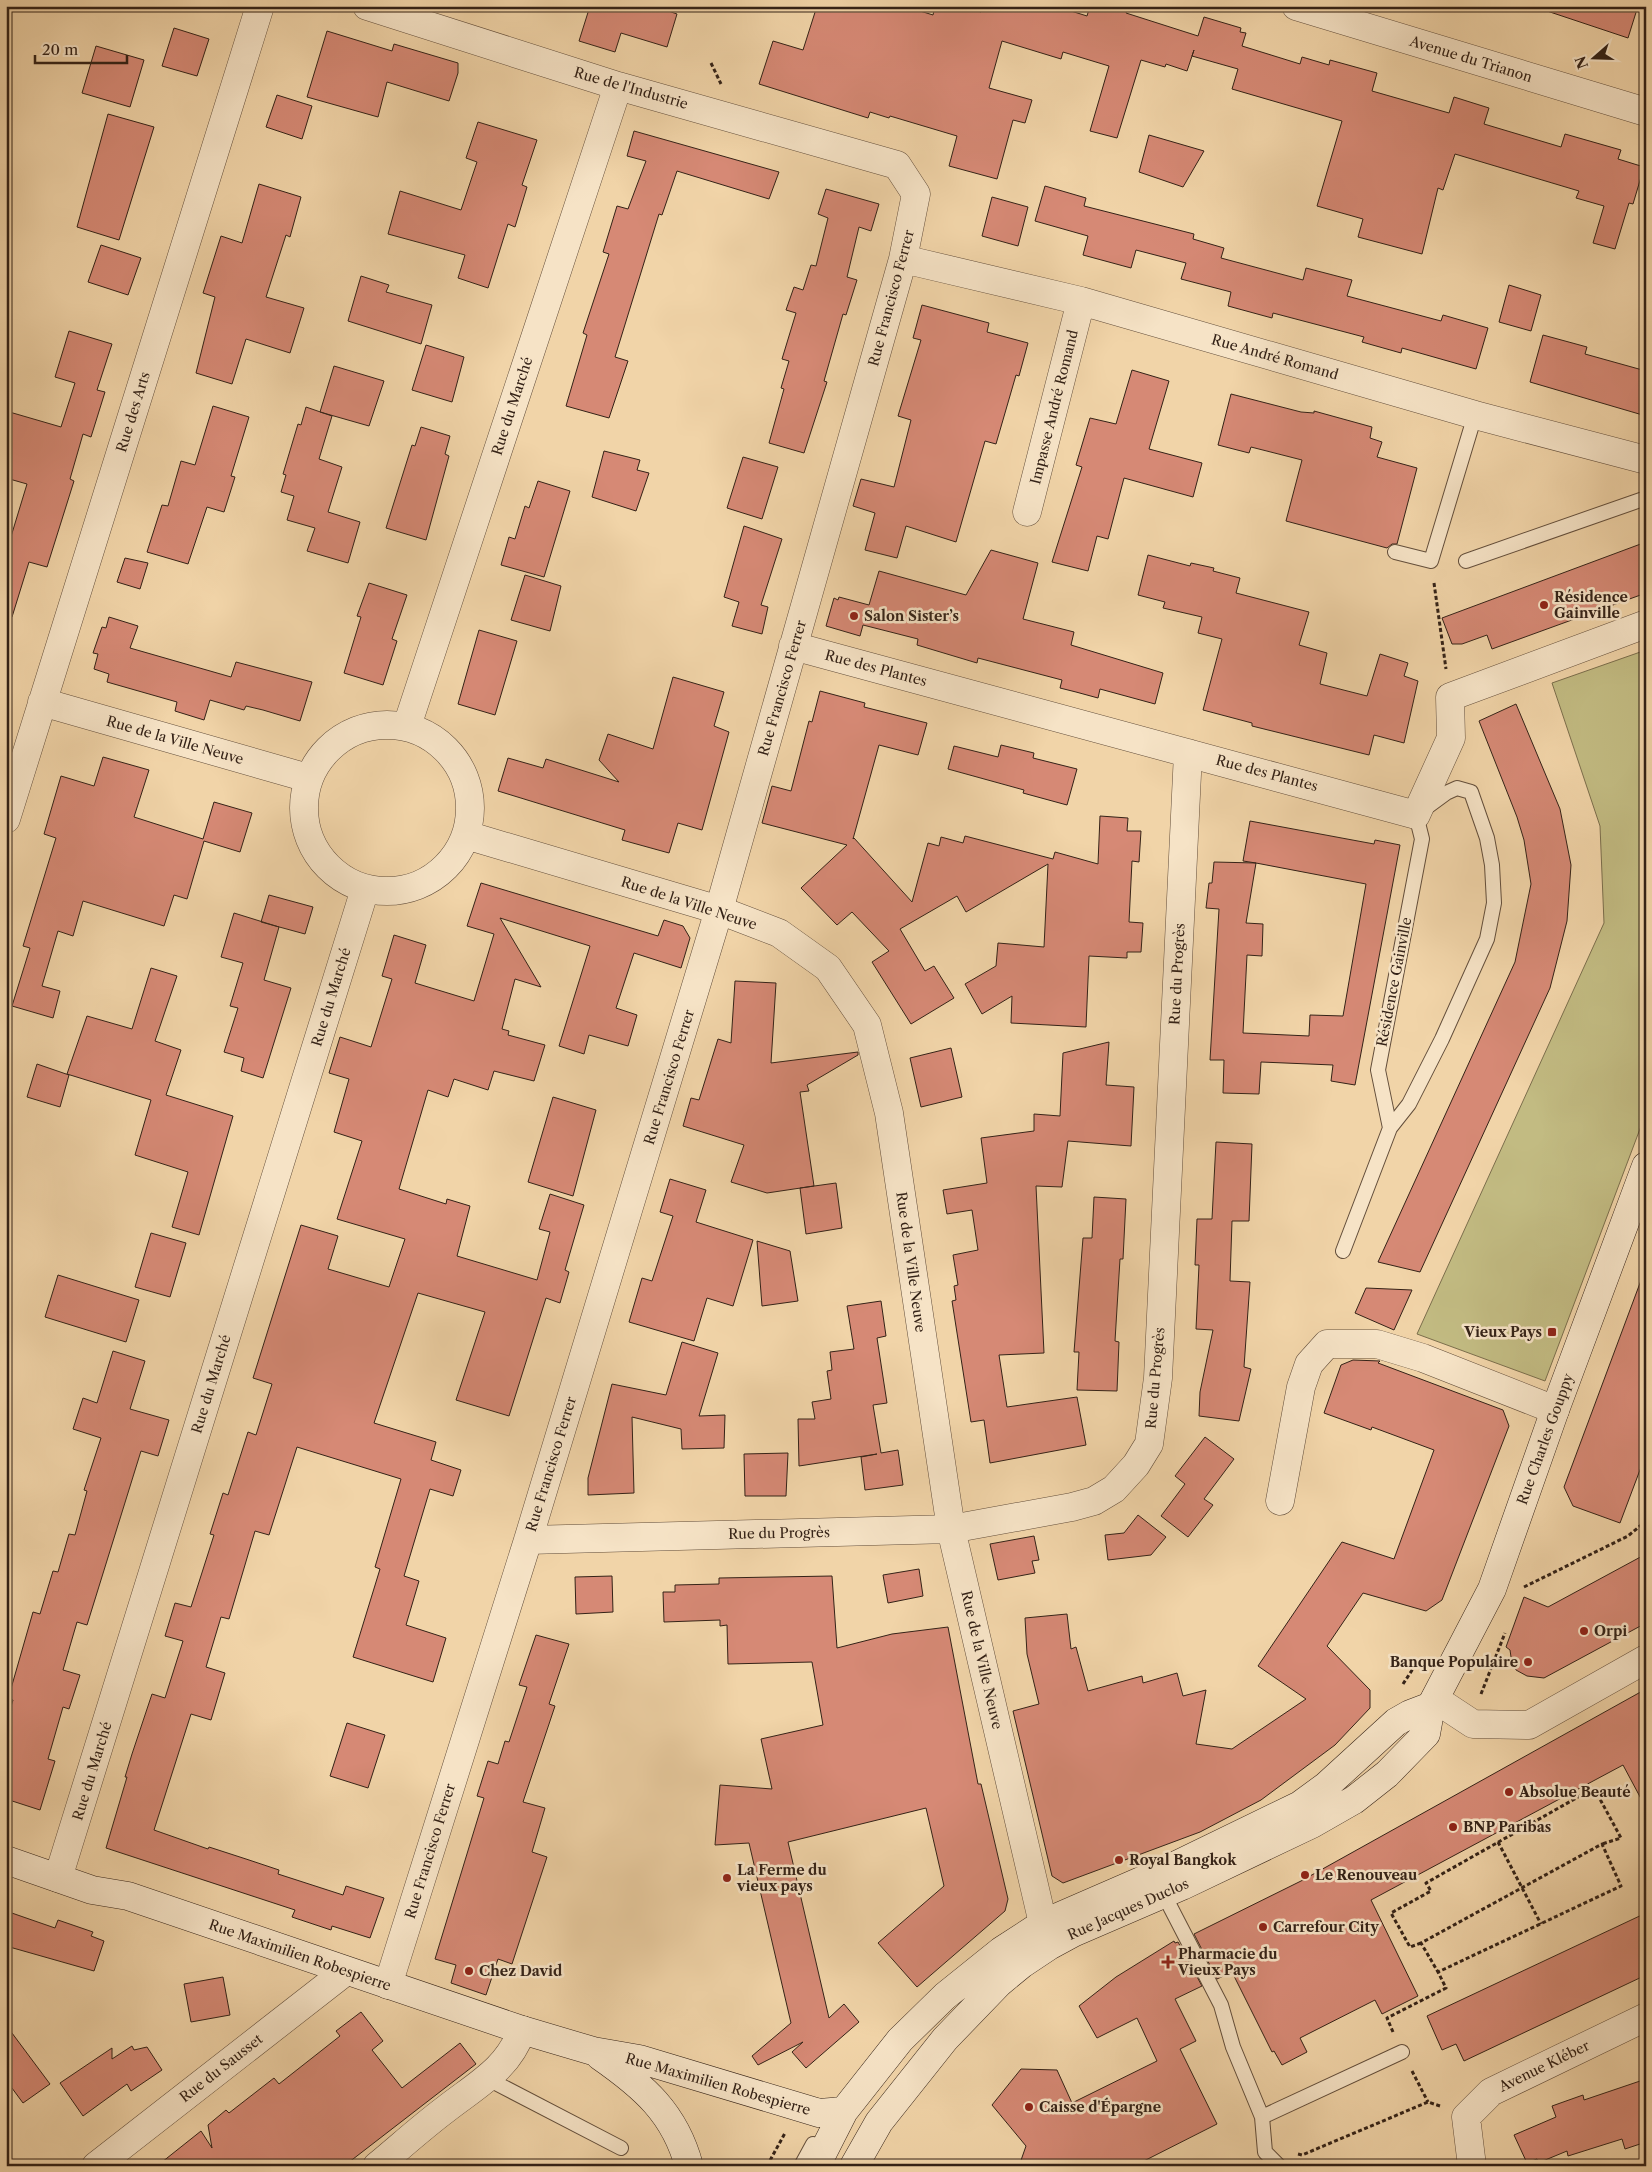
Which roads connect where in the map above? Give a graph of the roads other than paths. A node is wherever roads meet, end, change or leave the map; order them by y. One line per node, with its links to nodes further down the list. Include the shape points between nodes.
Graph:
1 (260, 6): 17 (street, Rue des Arts)
2 (367, 6): 4 (street, Rue de l'Industrie)
3 (1296, 6): 5 (street, Avenue du Trianon)
4 (618, 86): 6 (street, Rue de l'Industrie); 18 (street, Rue du Marché)
5 (1646, 112)
6 (897, 165): 7 (street, Rue Francisco Ferrer, via 916,194)
7 (903, 259): 8 (street, Rue André Romand); 16 (street, Rue Francisco Ferrer)
8 (1081, 301): 9 (street, Rue André Romand); 12 (street, Impasse André Romand)
9 (1475, 415): 10 (street, Rue André Romand); 13 (lane, via 1431,561)
10 (1646, 460)
11 (1646, 498): 14 (lane)
12 (1027, 512)
13 (1395, 552)
14 (1466, 561)
15 (1646, 624): 21 (street, via 1450,696 1452,738)
16 (793, 646): 19 (street, Rue des Plantes); 25 (street, Rue Francisco Ferrer)
17 (42, 702): 20 (street, Rue de la Ville Neuve); 22 (street, Rue des Arts)
18 (407, 726): 20 (street, via 382,724 359,728 320,756); 23 (street, via 432,737 452,756 466,780 471,808)
19 (1188, 753): 21 (street, Rue des Plantes); 31 (street, Rue du Progrès, via 1158,1378 1149,1444 1124,1479 1094,1501 1072,1508)
20 (308, 778): 24 (street, via 303,805 306,833 319,858 340,877)
21 (1416, 815): 26 (lane, Résidence Gainville, via 1422,839 1378,1070); 26 (lane, via 1457,788 1470,792 1487,838 1494,903 1487,939 1442,1039 1410,1104)
22 (6, 819)
23 (466, 835): 24 (street, via 454,857 437,875 415,887 390,892); 25 (street, Rue de la Ville Neuve)
24 (364, 889): 36 (street, Rue du Marché)
25 (720, 910): 31 (street, Rue de la Ville Neuve, via 779,933 828,968 867,1026 889,1113); 32 (street, Rue Francisco Ferrer)
26 (1390, 1128): 28 (lane)
27 (1646, 1166): 29 (street, Rue Charles Gouppy)
28 (1343, 1250)
29 (1555, 1410): 30 (street, via 1423,1358 1378,1344 1328,1344 1309,1364 1301,1388); 34 (street, Rue Charles Gouppy, via 1492,1589)
30 (1280, 1501)
31 (951, 1529): 32 (street, Rue du Progrès); 38 (street, Rue de la Ville Neuve)
32 (528, 1540): 40 (street, Rue Francisco Ferrer)
33 (1646, 1660): 34 (street, via 1529,1725 1473,1724)
34 (1433, 1702): 37 (street, Rue Jacques Duclos, via 1396,1722 1326,1786 1300,1805); 37 (street, Rue Jacques Duclos, via 1426,1734 1387,1774 1354,1800 1312,1824)
35 (6, 1860): 36 (street, Rue Maximilien Robespierre)
36 (58, 1878): 39 (street, Rue Maximilien Robespierre, via 92,1890 128,1896)
37 (1159, 1884): 38 (street, Rue Jacques Duclos); 47 (lane, via 1221,2005 1233,2047)
38 (1046, 1935): 46 (street, Rue Jacques Duclos, via 1001,1951 920,2019); 54 (street, Rue Jacques Duclos, via 955,2028 880,2122)
39 (346, 1971): 40 (street, Rue Maximilien Robespierre); 49 (street, Rue du Sausset)
40 (388, 1985): 42 (street, Rue Maximilien Robespierre)
41 (1646, 2017): 56 (street, Avenue Kléber, via 1491,2092 1466,2116)
42 (522, 2030): 43 (street, Rue Maximilien Robespierre); 45 (street, via 515,2049)
43 (593, 2051): 46 (street, Rue Maximilien Robespierre, via 639,2059 819,2113); 51 (street, Rue Maximilien Robespierre, via 648,2092 678,2136)
44 (1402, 2052): 47 (lane)
45 (488, 2079): 48 (lane); 50 (street, via 446,2109)
46 (844, 2111): 52 (lane, via 819,2135); 53 (street, Rue Jacques Duclos)
47 (1262, 2117): 55 (lane, via 1265,2152)
48 (621, 2148)
49 (96, 2166)
50 (378, 2166)
51 (689, 2166)
52 (801, 2166)
53 (816, 2166)
54 (854, 2166)
55 (1279, 2166)
56 (1472, 2166)

